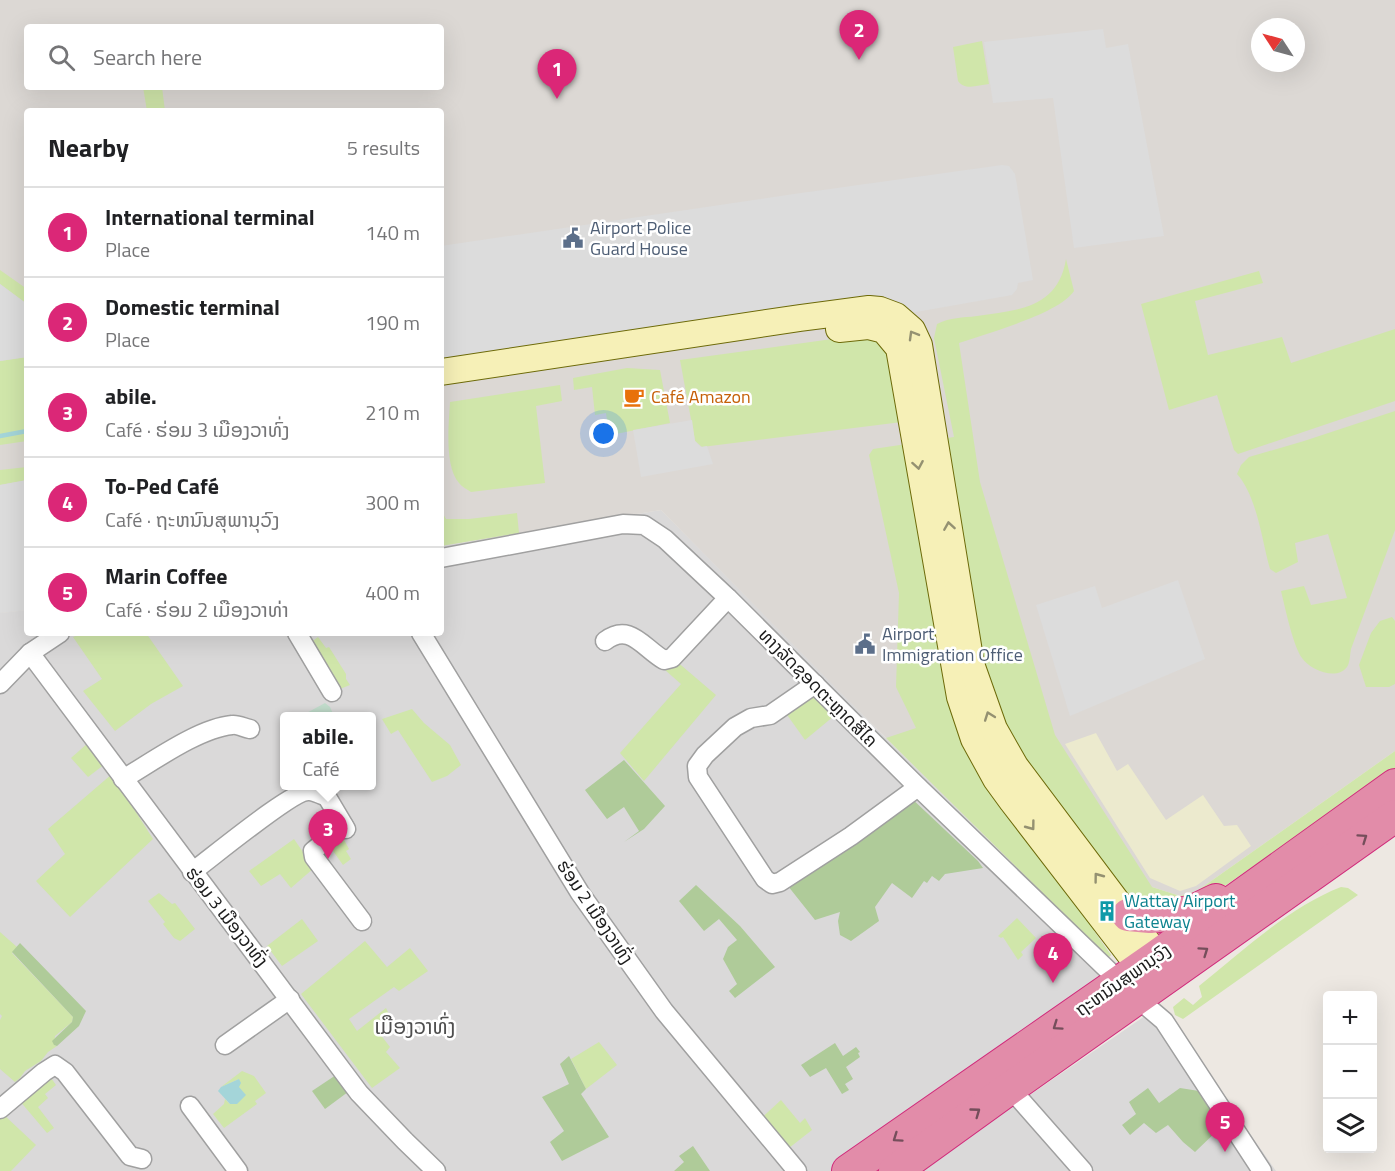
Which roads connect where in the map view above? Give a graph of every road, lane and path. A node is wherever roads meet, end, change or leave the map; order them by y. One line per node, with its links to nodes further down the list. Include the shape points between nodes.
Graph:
1 (444, 372): 3 (street, one-way to 1, via 915,335 896,316 880,309 789,319)
2 (444, 384): 3 (street, via 868,326 884,330 899,348)
3 (922, 427): 18 (street, via 961,654 960,697 974,739 996,779)
4 (444, 557): 5 (street, ທາງລັດຊອດຕະຫຼາດສີໄຄ, via 623,525 644,525 665,539)
5 (728, 598): 9 (street, via 672,658 664,660 624,633 615,633); 12 (street, ທາງລັດຊອດຕະຫຼາດສີໄຄ)
6 (56, 636): 10 (street)
7 (299, 636): 13 (street)
8 (423, 636): 33 (street, ຮ່ອມ 2 ເມືອງວາທົ່ງ, via 580,892 664,1011)
9 (605, 641)
10 (30, 653): 11 (street); 15 (street, ຮ່ອມ 3 ເມືອງວາທົ່ງ)
11 (0, 684)
12 (815, 684): 17 (street, ທາງລັດຊອດຕະຫຼາດສີໄຄ); 17 (street, via 770,715 751,718 735,727 697,766 698,777 765,879 772,884 780,882)
13 (332, 693)
14 (250, 729): 15 (street, via 234,724 218,728)
15 (123, 779): 21 (street, ຮ່ອມ 3 ເມືອງວາທົ່ງ)
16 (1395, 785): 20 (highway, ຖະຫນົນສຸພານຸວົງ)
17 (918, 787): 24 (street, ທາງລັດຊອດຕະຫຼາດສີໄຄ)
18 (1021, 794): 22 (street, one-way to 18); 24 (street, one-way to 24)
19 (1395, 816): 24 (highway, ຖະຫນົນສຸພານຸວົງ, one-way to 19)
20 (1344, 821): 22 (highway, via 1318,831 1227,894 1191,912); 24 (highway, ຖະຫນົນສຸພານຸວົງ)
21 (192, 872): 23 (street, via 270,813 308,790 327,797 345,827 313,851 314,857); 25 (street, ຮ່ອມ 3 ເມືອງວາທົ່ງ)
22 (1128, 915): 24 (street)
23 (362, 921)
24 (1147, 977): 27 (highway, ຖະຫນົນສຸພານຸວົງ); 34 (highway, ຖະຫນົນສຸພານຸວົງ, one-way to 34); 37 (street, ທາງລັດຊອດຕະຫຼາດສີໄຄ, via 1164,1021)
25 (290, 999): 26 (street); 31 (street, ຮ່ອມ 3 ເມືອງວາທົ່ງ, via 359,1093)
26 (225, 1045)
27 (1010, 1088): 35 (highway, ຖະຫນົນສຸພານຸວົງ, one-way to 27); 36 (street)
28 (190, 1106): 32 (street)
29 (0, 1109): 30 (street, via 55,1065 65,1072 129,1156)
30 (142, 1159)
31 (428, 1168)
32 (238, 1171)
33 (797, 1171)
34 (848, 1171)
35 (895, 1171)
36 (1083, 1171)
37 (1262, 1171)

